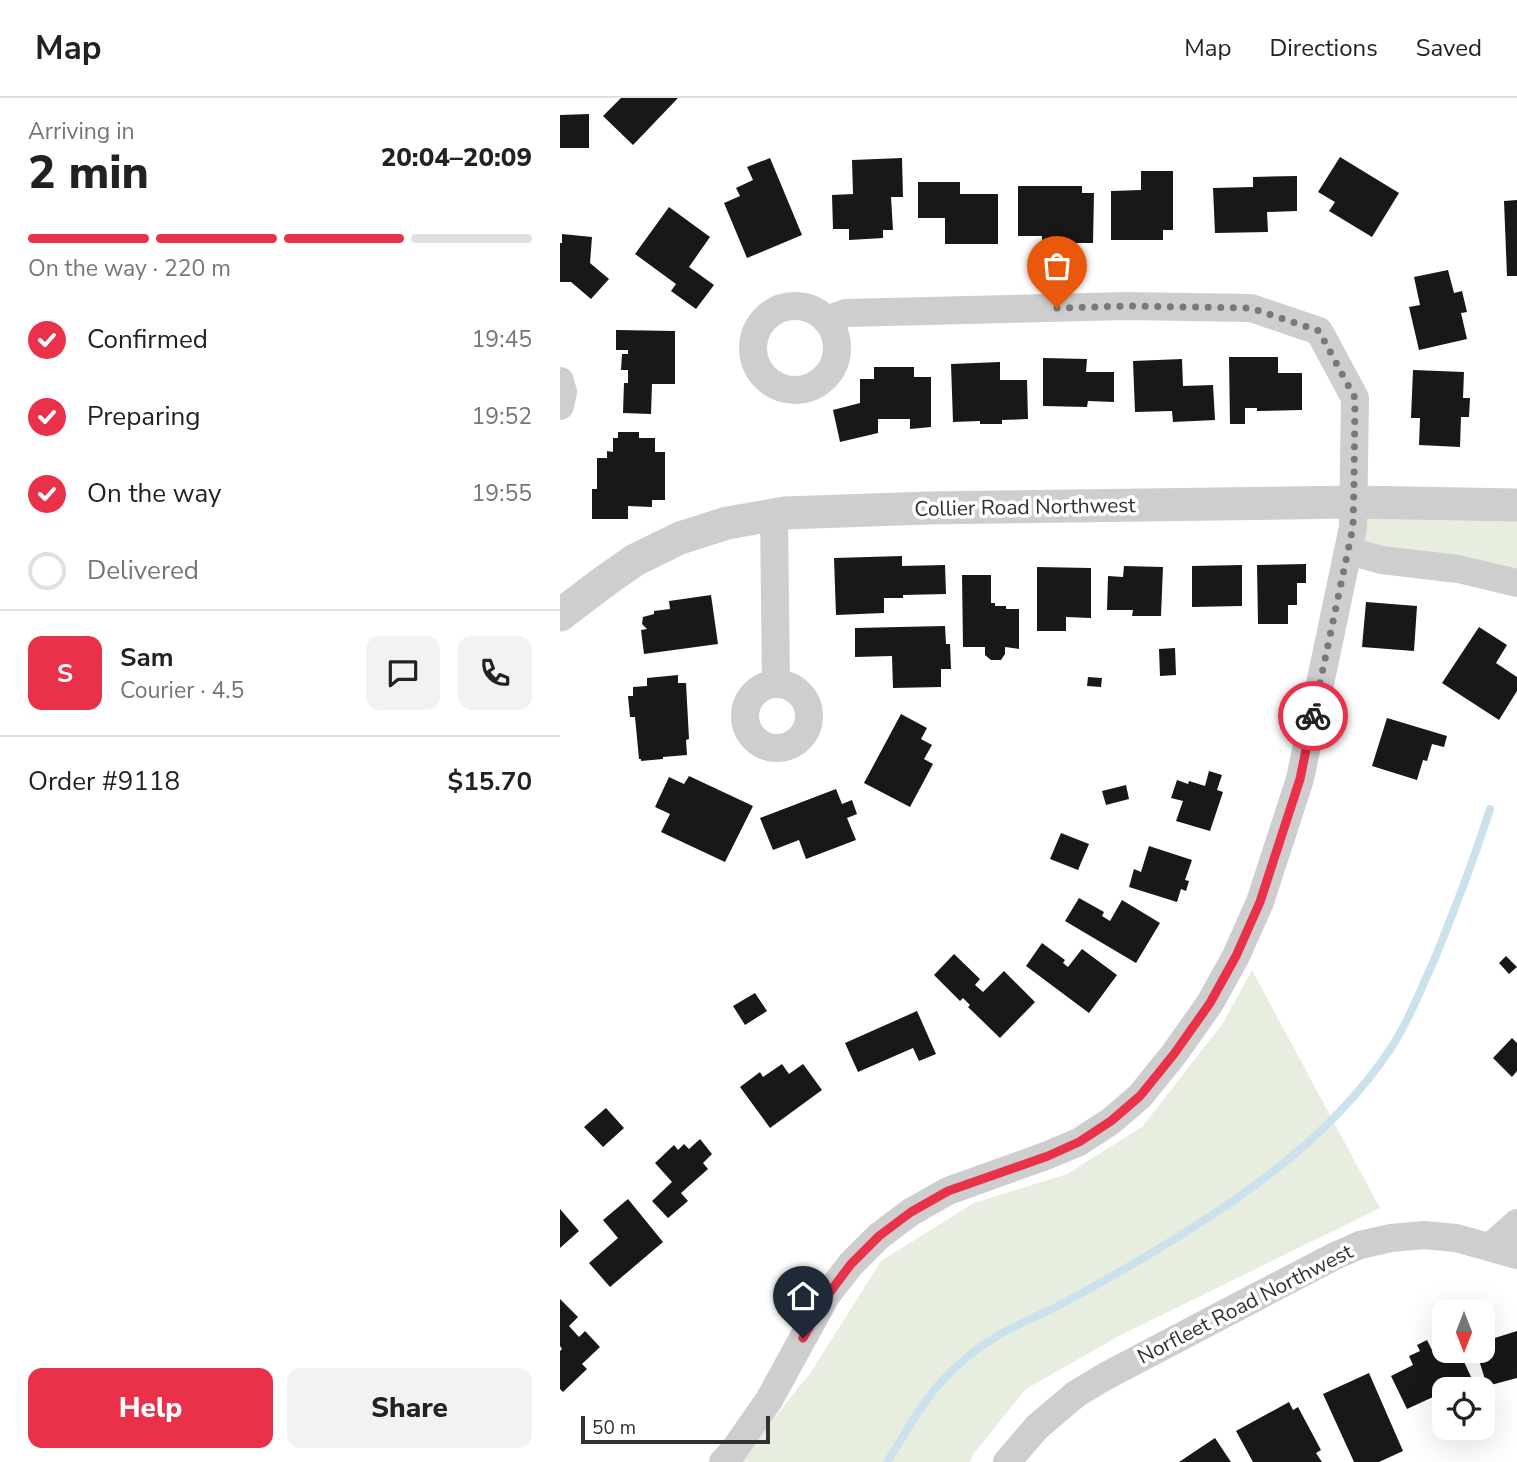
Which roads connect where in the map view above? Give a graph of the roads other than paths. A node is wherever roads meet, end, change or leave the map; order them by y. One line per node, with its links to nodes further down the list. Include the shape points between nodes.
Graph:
1 (826, 320): 4 (street, via 846,313 1126,306 1251,308 1319,331 1355,398)
2 (560, 381): 3 (street)
3 (560, 406)
4 (1354, 502): 5 (street, Collier Road Northwest); 6 (street, Collier Road Northwest, via 928,508); 7 (street)
5 (1517, 505)
6 (774, 515): 9 (street, Collier Road Northwest, via 680,538 635,560); 10 (street)
7 (1349, 551): 8 (street); 14 (street, via 1300,779 1260,902 1203,1013 1140,1096 1111,1121 1048,1156 948,1191 879,1236 827,1296 769,1400)
8 (1517, 583)
9 (562, 610)
10 (776, 684)
11 (1517, 1223): 12 (street)
12 (1490, 1247): 13 (street, Norfleet Road Northwest); 15 (street, Norfleet Road Northwest, via 1424,1235 1360,1245 1335,1256 1076,1394 1037,1427)
13 (1517, 1255)
14 (723, 1462)
15 (1007, 1462)

